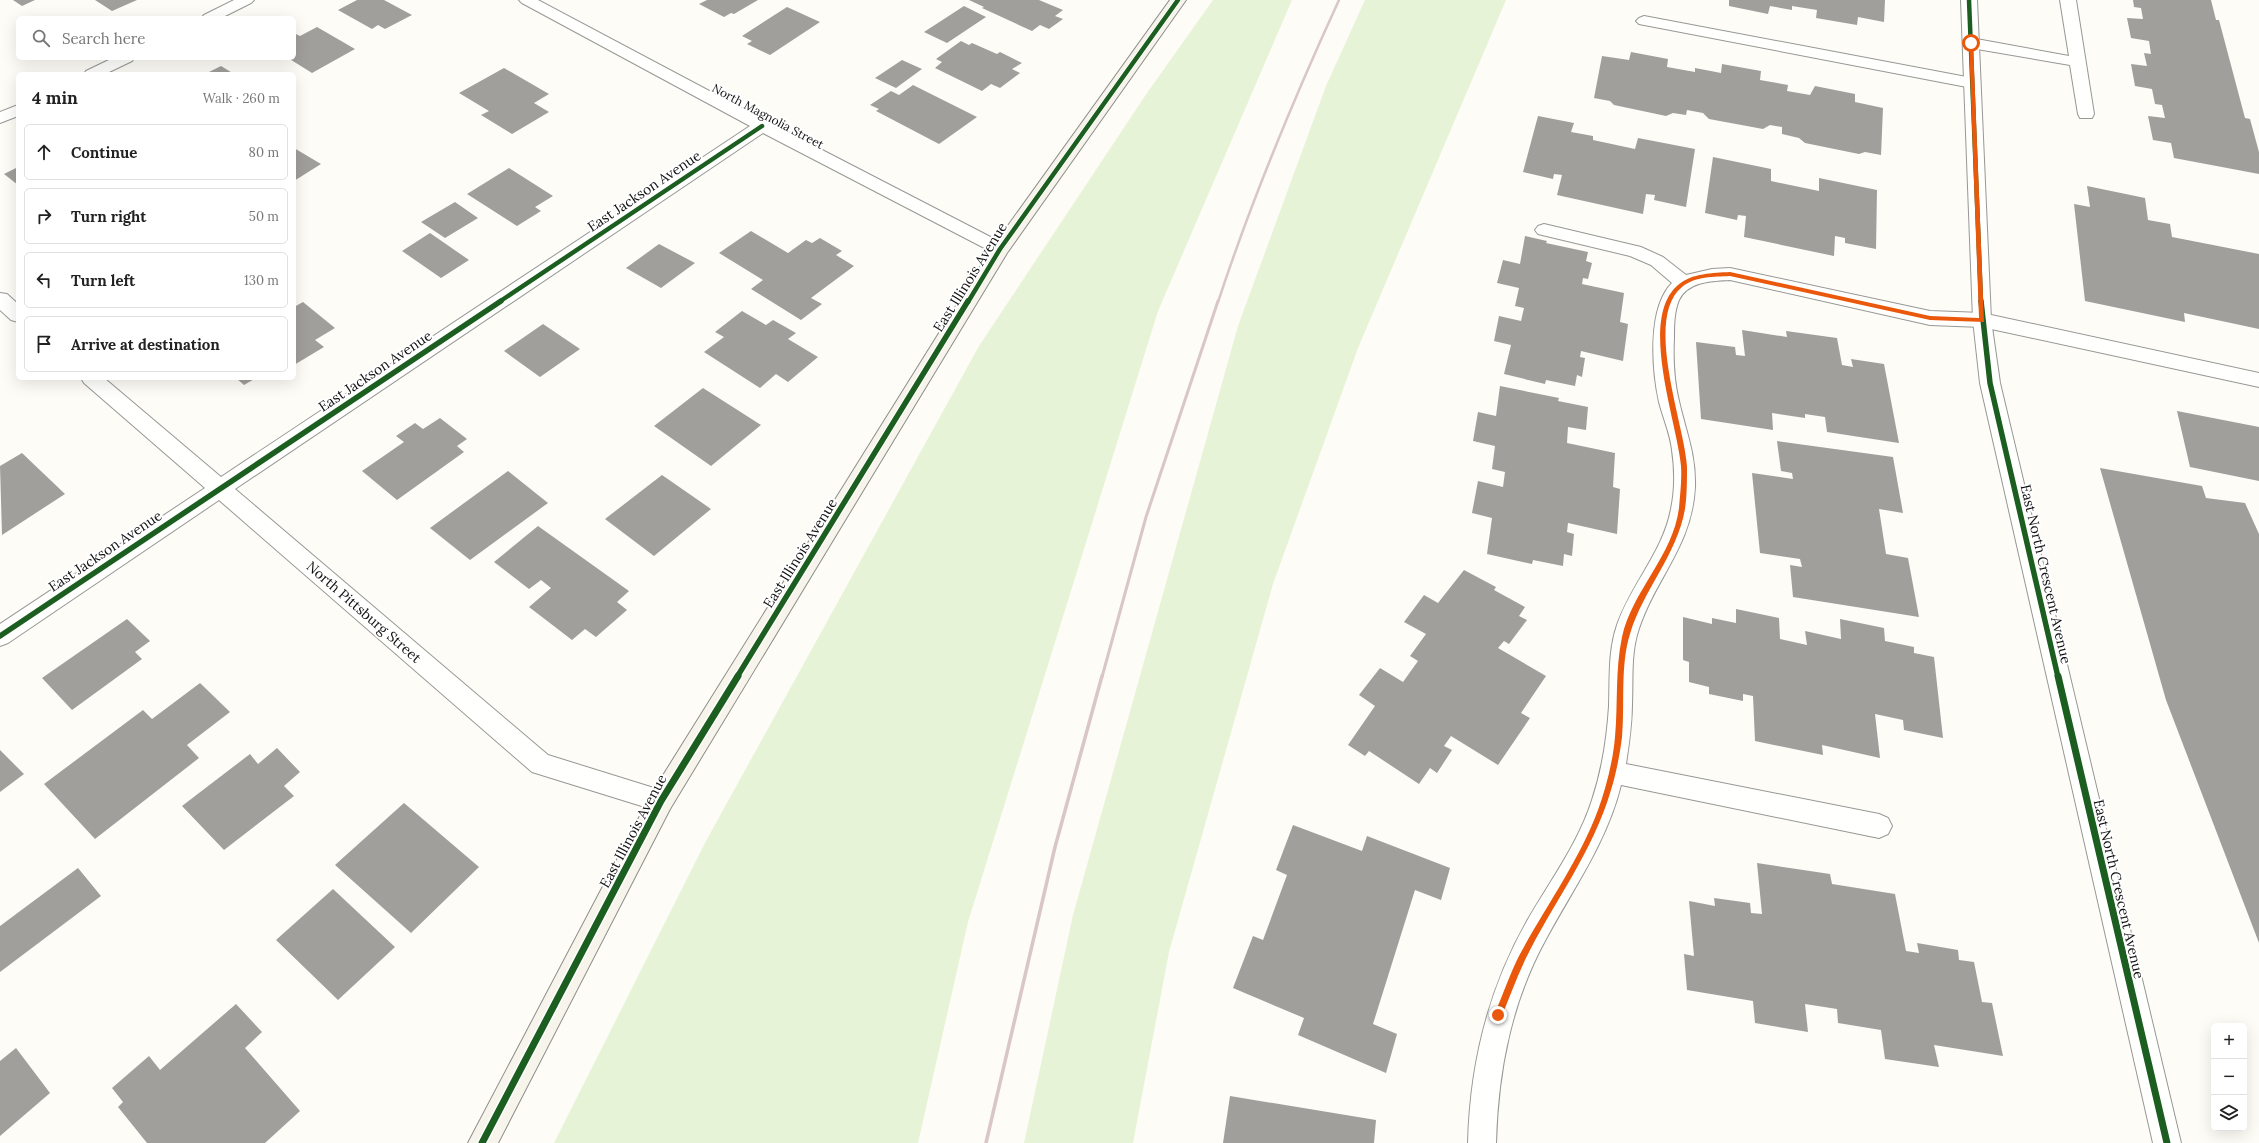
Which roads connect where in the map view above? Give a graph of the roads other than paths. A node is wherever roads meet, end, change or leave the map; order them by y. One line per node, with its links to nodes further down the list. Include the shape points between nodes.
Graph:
1 (246, 0): 6 (street)
2 (527, 0): 16 (street, North Magnolia Street)
3 (1178, 0): 18 (main road, East Illinois Avenue)
4 (1969, 0): 8 (street, East North Crescent Avenue)
5 (2068, 0): 10 (street)
6 (213, 16)
7 (1644, 21): 12 (street)
8 (1971, 43): 10 (street); 12 (street, East North Crescent Avenue)
9 (122, 60): 11 (street)
10 (2078, 62): 14 (street)
11 (96, 72)
12 (1972, 83): 22 (street, East North Crescent Avenue)
13 (16, 111): 15 (street)
14 (2086, 114)
15 (0, 118)
16 (762, 126): 18 (street, North Magnolia Street); 25 (street, East Jackson Avenue)
17 (1544, 230): 19 (street, via 1635,251 1657,261)
18 (1000, 249): 28 (main road, East Illinois Avenue)
19 (1684, 283): 22 (street, via 1702,276 1730,274 1930,318); 27 (street, via 1668,300 1664,320 1668,397 1684,466 1682,509 1670,548 1632,616 1625,637 1618,739)
20 (0, 299): 21 (street)
21 (16, 313)
22 (1982, 320): 24 (street); 32 (street, East North Crescent Avenue, via 1990,383)
23 (93, 380): 25 (street, North Pittsburg Street)
24 (2259, 380)
25 (220, 489): 26 (street, East Jackson Avenue); 28 (street, North Pittsburg Street, via 541,764)
26 (0, 636)
27 (1612, 772): 29 (street); 31 (street, via 1601,812 1590,836 1522,958 1498,1015 1485,1095)
28 (661, 801): 30 (main road, East Illinois Avenue)
29 (1879, 826)
30 (482, 1143)
31 (1482, 1143)
32 (2167, 1143)

